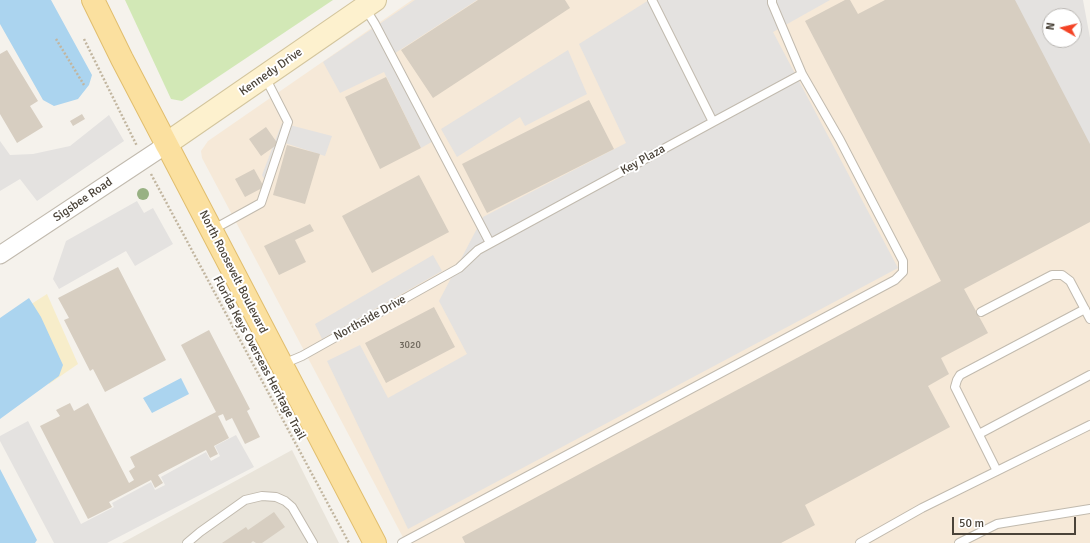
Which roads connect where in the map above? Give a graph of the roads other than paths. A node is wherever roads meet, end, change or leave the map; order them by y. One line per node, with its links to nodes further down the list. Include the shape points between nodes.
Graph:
1 (94, 0): 8 (main road, North Roosevelt Boulevard)
2 (652, 0): 7 (lane)
3 (772, 0): 5 (lane)
4 (370, 4): 6 (main road, Kennedy Drive); 10 (lane, via 375,24)
5 (802, 74): 7 (lane, Key Plaza); 25 (lane, via 840,140 903,261 903,272 894,280)
6 (265, 76): 8 (main road, Kennedy Drive); 9 (lane, via 288,122 261,203)
7 (713, 122): 10 (lane, Key Plaza)
8 (166, 144): 9 (main road, North Roosevelt Boulevard); 11 (street, Sigsbee Road)
9 (212, 230): 16 (main road, North Roosevelt Boulevard)
10 (490, 243): 12 (lane, Key Plaza, via 478,250)
11 (0, 255)
12 (459, 268): 16 (lane, Northside Drive, via 302,356)
13 (1085, 309): 14 (lane, via 1070,281 1062,275 1052,275); 15 (lane); 19 (lane, via 960,375 955,387)
14 (981, 312)
15 (1090, 319)
16 (281, 365): 24 (main road, North Roosevelt Boulevard)
17 (1090, 375): 19 (lane)
18 (1090, 425): 20 (lane)
19 (979, 434): 20 (lane)
20 (997, 471): 26 (lane, via 922,508)
21 (1090, 509): 27 (lane, via 997,524)
22 (187, 543): 23 (lane, via 245,500 262,496 276,497 292,507)
23 (314, 543)
24 (375, 543)
25 (402, 543)
26 (860, 543)
27 (959, 543)

